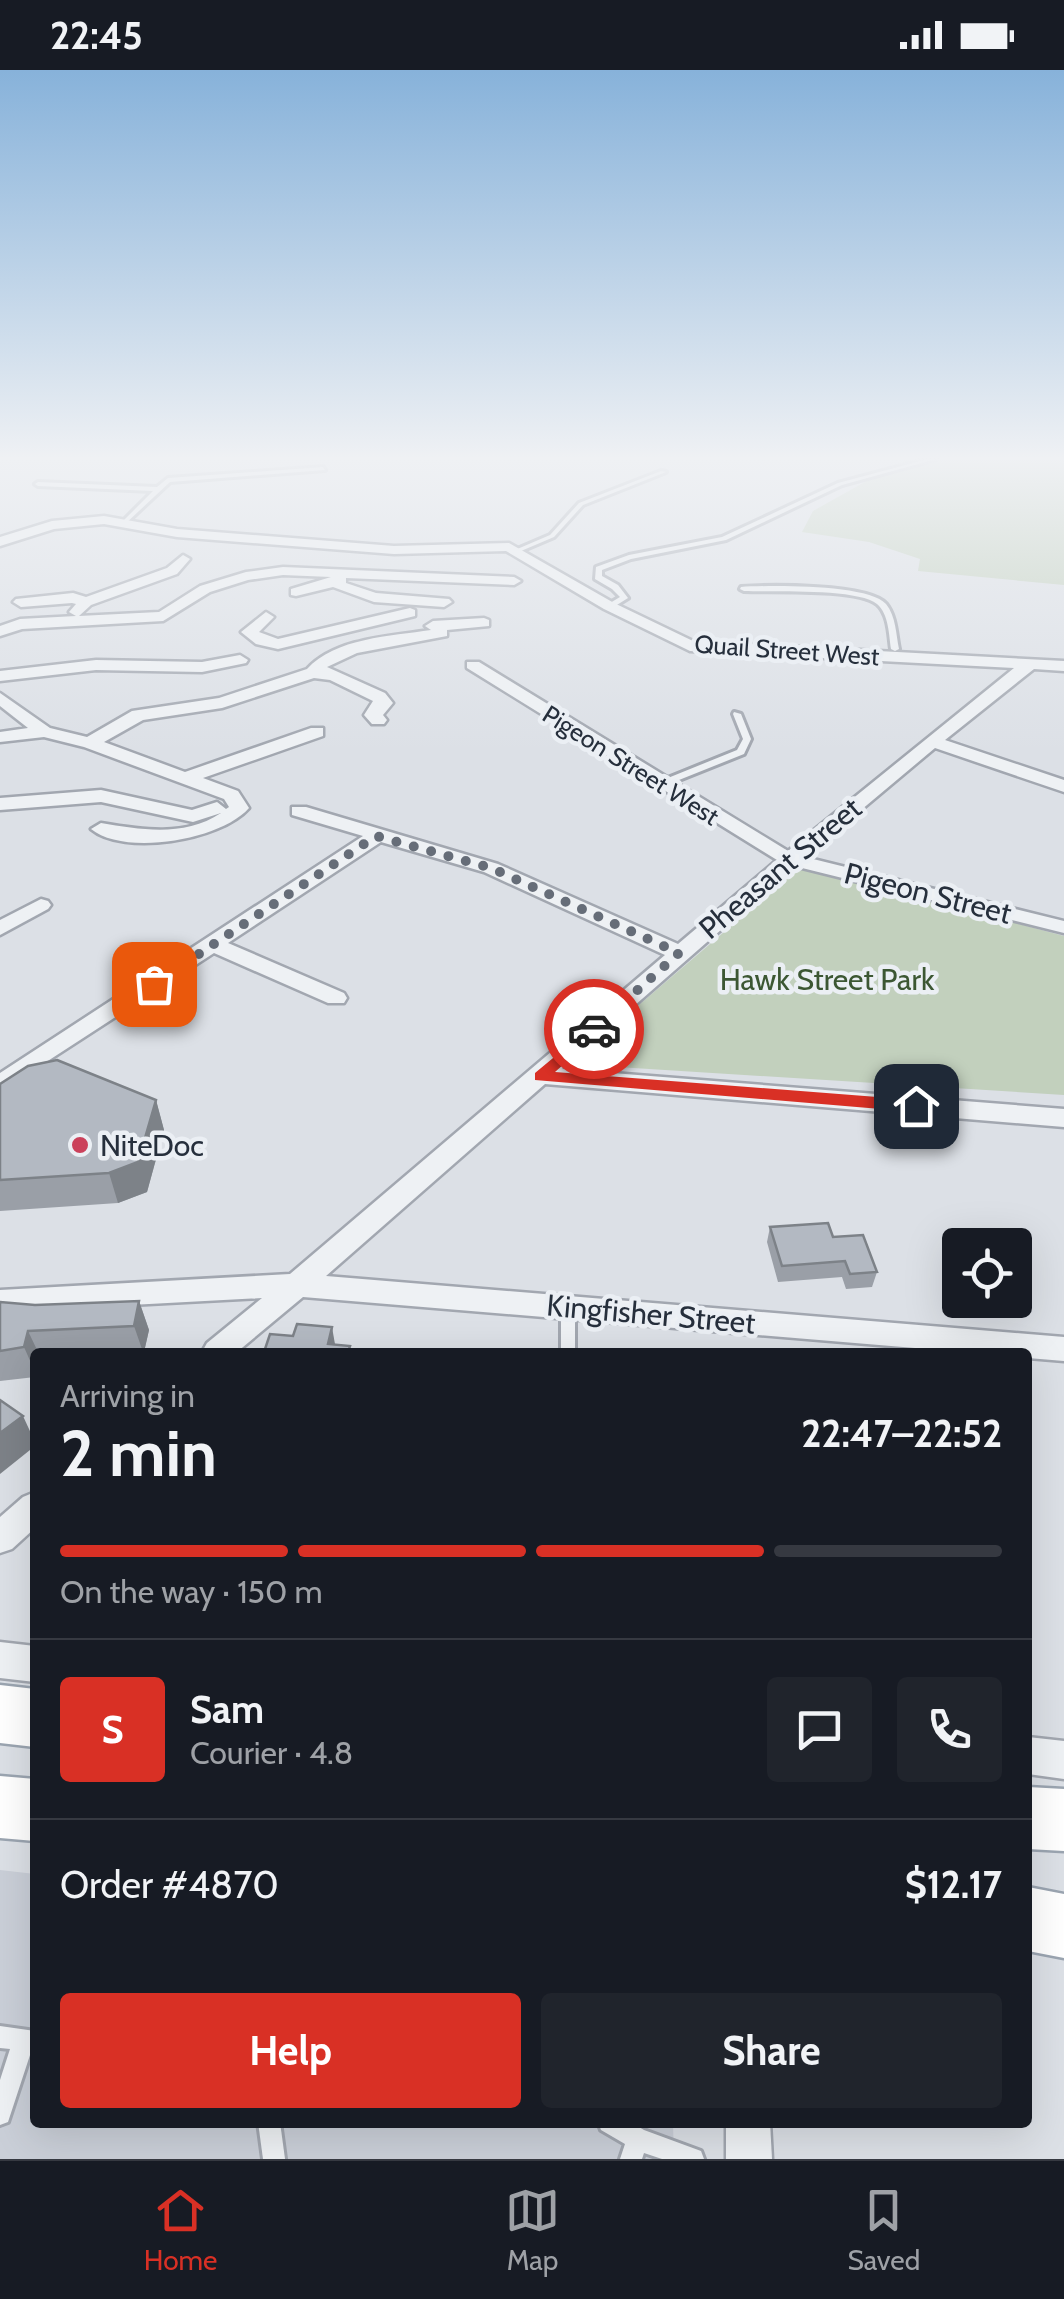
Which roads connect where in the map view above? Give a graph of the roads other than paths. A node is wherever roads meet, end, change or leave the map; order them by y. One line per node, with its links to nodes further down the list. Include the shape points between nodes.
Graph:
1 (528, 556): 12 (street, Quail Street West)
2 (633, 556): 12 (lane, via 599,569 598,576 624,598)
3 (184, 559): 10 (street, via 172,571)
4 (338, 577): 5 (street); 7 (street); 8 (street); 15 (street, via 283,571 246,576 196,592 155,618)
5 (514, 580)
6 (744, 589): 19 (lane, via 875,599 884,607)
7 (296, 592)
8 (374, 598): 11 (street); 13 (street)
9 (21, 602): 10 (street)
10 (86, 602): 15 (street)
11 (444, 602)
12 (609, 606): 19 (street, Quail Street West, via 699,648)
13 (410, 613): 14 (street, via 278,644 250,632); 18 (street)
14 (266, 617)
15 (59, 620): 17 (street)
16 (484, 623): 18 (street)
17 (0, 631)
18 (442, 634): 25 (street, via 336,655 318,663)
19 (896, 653): 21 (street, Quail Street West)
20 (240, 660): 26 (street, via 202,668 96,664)
21 (986, 661): 23 (street, Quail Street West); 27 (street)
22 (473, 664): 37 (street, Pigeon Street West)
23 (1030, 664): 24 (street, Quail Street West); 27 (street, Pheasant Street)
24 (1064, 666)
25 (313, 674): 30 (street, via 334,676 379,697 384,702 373,715); 35 (street, via 222,703 133,716)
26 (0, 676)
27 (1008, 682): 34 (street, Pheasant Street)
28 (0, 698): 31 (street)
29 (737, 714): 37 (lane, via 747,739 741,752)
30 (378, 720)
31 (44, 732): 33 (street); 35 (street)
32 (317, 732): 36 (street)
33 (0, 738)
34 (931, 741): 38 (street); 44 (street, Pheasant Street)
35 (90, 743): 36 (street)
36 (188, 777): 39 (street)
37 (662, 784): 44 (street, Pigeon Street West)
38 (1064, 786)
39 (231, 794): 40 (street, via 199,816 101,796); 42 (street, via 238,810 180,836)
40 (0, 804)
41 (299, 811): 43 (street)
42 (101, 829)
43 (376, 836): 48 (street); 49 (street, via 491,868)
44 (792, 860): 46 (street, Pigeon Street); 49 (street, Pheasant Street)
45 (41, 905): 47 (street)
46 (1064, 927)
47 (0, 929)
48 (214, 945): 50 (street); 52 (street)
49 (679, 953): 51 (street, Pheasant Street)
50 (336, 998)
51 (541, 1076): 53 (street); 54 (street, Pheasant Street)
52 (1, 1082)
53 (1064, 1118)
54 (298, 1285): 55 (street, Kingfisher Street); 56 (street, Kingfisher Street); 57 (street, Pheasant Street)
55 (0, 1301)
56 (568, 1308): 58 (lane); 59 (street, Kingfisher Street)
57 (222, 1348)
58 (568, 1348)
59 (1064, 1348)
60 (30, 1511): 61 (street)
61 (0, 1538)
62 (0, 1660): 63 (street)
63 (30, 1663)
64 (0, 1714): 65 (main road)
65 (30, 1717)
66 (1032, 1756): 67 (street)
67 (1064, 1760)
68 (0, 1807): 69 (main road)
69 (30, 1810)
70 (1032, 1818): 71 (main road)
71 (1064, 1820)
72 (1032, 1898): 73 (main road)
73 (1064, 1902)
74 (1032, 1920): 75 (main road)
75 (1064, 1926)
76 (0, 2037): 77 (lane)
77 (30, 2041): 78 (lane)
78 (0, 2114)
79 (271, 2128): 83 (lane)
80 (616, 2128): 82 (lane)
81 (748, 2128): 85 (street)
82 (635, 2149): 84 (lane)
83 (274, 2159)
84 (693, 2159)
85 (749, 2159)

